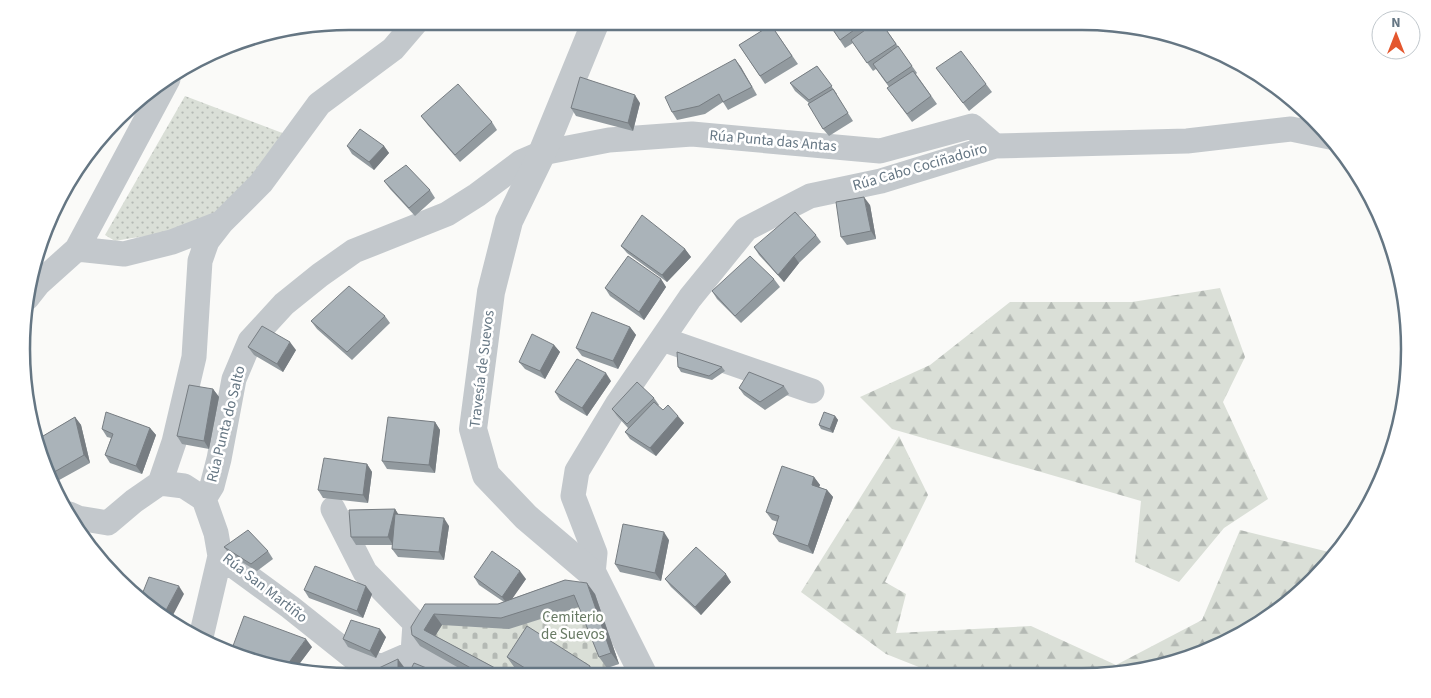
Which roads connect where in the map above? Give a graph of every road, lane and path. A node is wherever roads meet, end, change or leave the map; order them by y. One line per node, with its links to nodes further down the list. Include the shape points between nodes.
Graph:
1 (409, 30): 7 (street, via 393,49 319,104 261,183)
2 (592, 30): 6 (street, Travesía de Suevos)
3 (161, 92): 8 (street)
4 (1318, 135): 5 (street, Rúa Cabo Cociñadoiro, via 1291,129 1187,141)
5 (994, 146): 6 (street, Rúa Punta das Antas, via 972,126 880,151 692,134 609,140); 10 (street, Rúa Cabo Cociñadoiro, via 880,181 810,196 746,229 690,298)
6 (542, 153): 13 (street, Rúa Punta do Salto, via 520,162 447,214 354,251 284,304 250,341 237,371 219,459 212,486); 17 (street, Travesía de Suevos, via 509,221 491,292 473,428 486,475 526,517)
7 (221, 223): 8 (street, via 172,242 124,254); 12 (street, via 208,241 200,262 194,357 174,442)
8 (77, 249): 9 (street)
9 (36, 286)
10 (662, 339): 11 (street); 17 (street, Rúa Cabo Cociñadoiro, via 577,471 573,496 595,553)
11 (812, 391)
12 (160, 483): 13 (street, via 184,486); 15 (street, via 108,523)
13 (204, 499): 16 (street, Rúa San Martiño, via 216,532)
14 (333, 510): 19 (street, via 365,572 414,623)
15 (79, 518)
16 (220, 556): 18 (street); 19 (street, Rúa San Martiño, via 359,662 383,666)
17 (593, 574): 21 (street, Travesía de Suevos)
18 (202, 632)
19 (413, 653): 20 (street)
20 (442, 668)
21 (640, 668)

